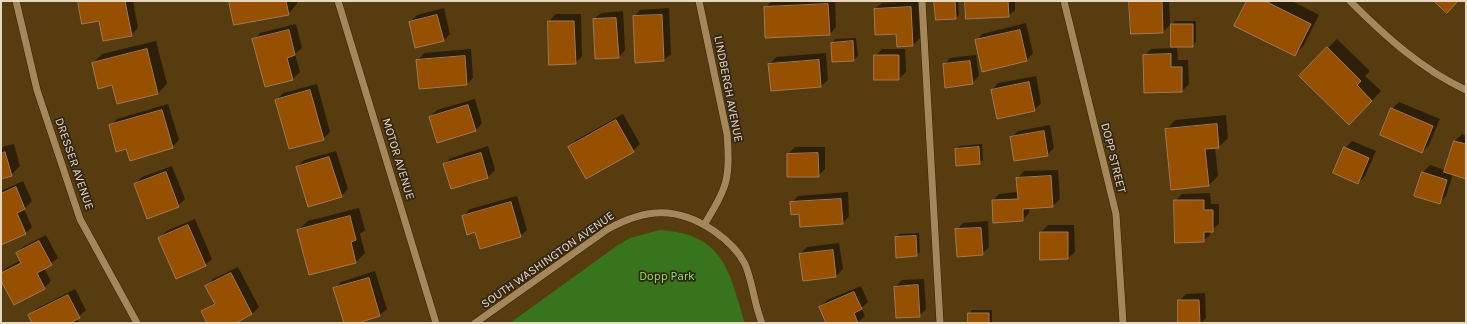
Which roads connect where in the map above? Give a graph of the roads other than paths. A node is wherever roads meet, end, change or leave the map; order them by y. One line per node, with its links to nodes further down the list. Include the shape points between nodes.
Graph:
1 (16, 1): 9 (street, DRESSER AVENUE, via 37,90 80,219)
2 (338, 1): 10 (street, MOTOR AVENUE)
3 (699, 1): 8 (street, LINDBERGH AVENUE, via 727,134 729,155 729,172 724,192)
4 (922, 1): 13 (street)
5 (1064, 1): 14 (street, DOPP STREET, via 1116,214)
6 (1350, 1): 7 (street, via 1405,52 1450,83)
7 (1466, 90)
8 (704, 225): 11 (street, SOUTH WASHINGTON AVENUE, via 682,215 661,212 643,214 624,221 608,229); 12 (street, SOUTH WASHINGTON AVENUE, via 727,240 744,263)
9 (137, 323)
10 (436, 323)
11 (475, 323)
12 (762, 323)
13 (940, 323)
14 (1123, 323)

